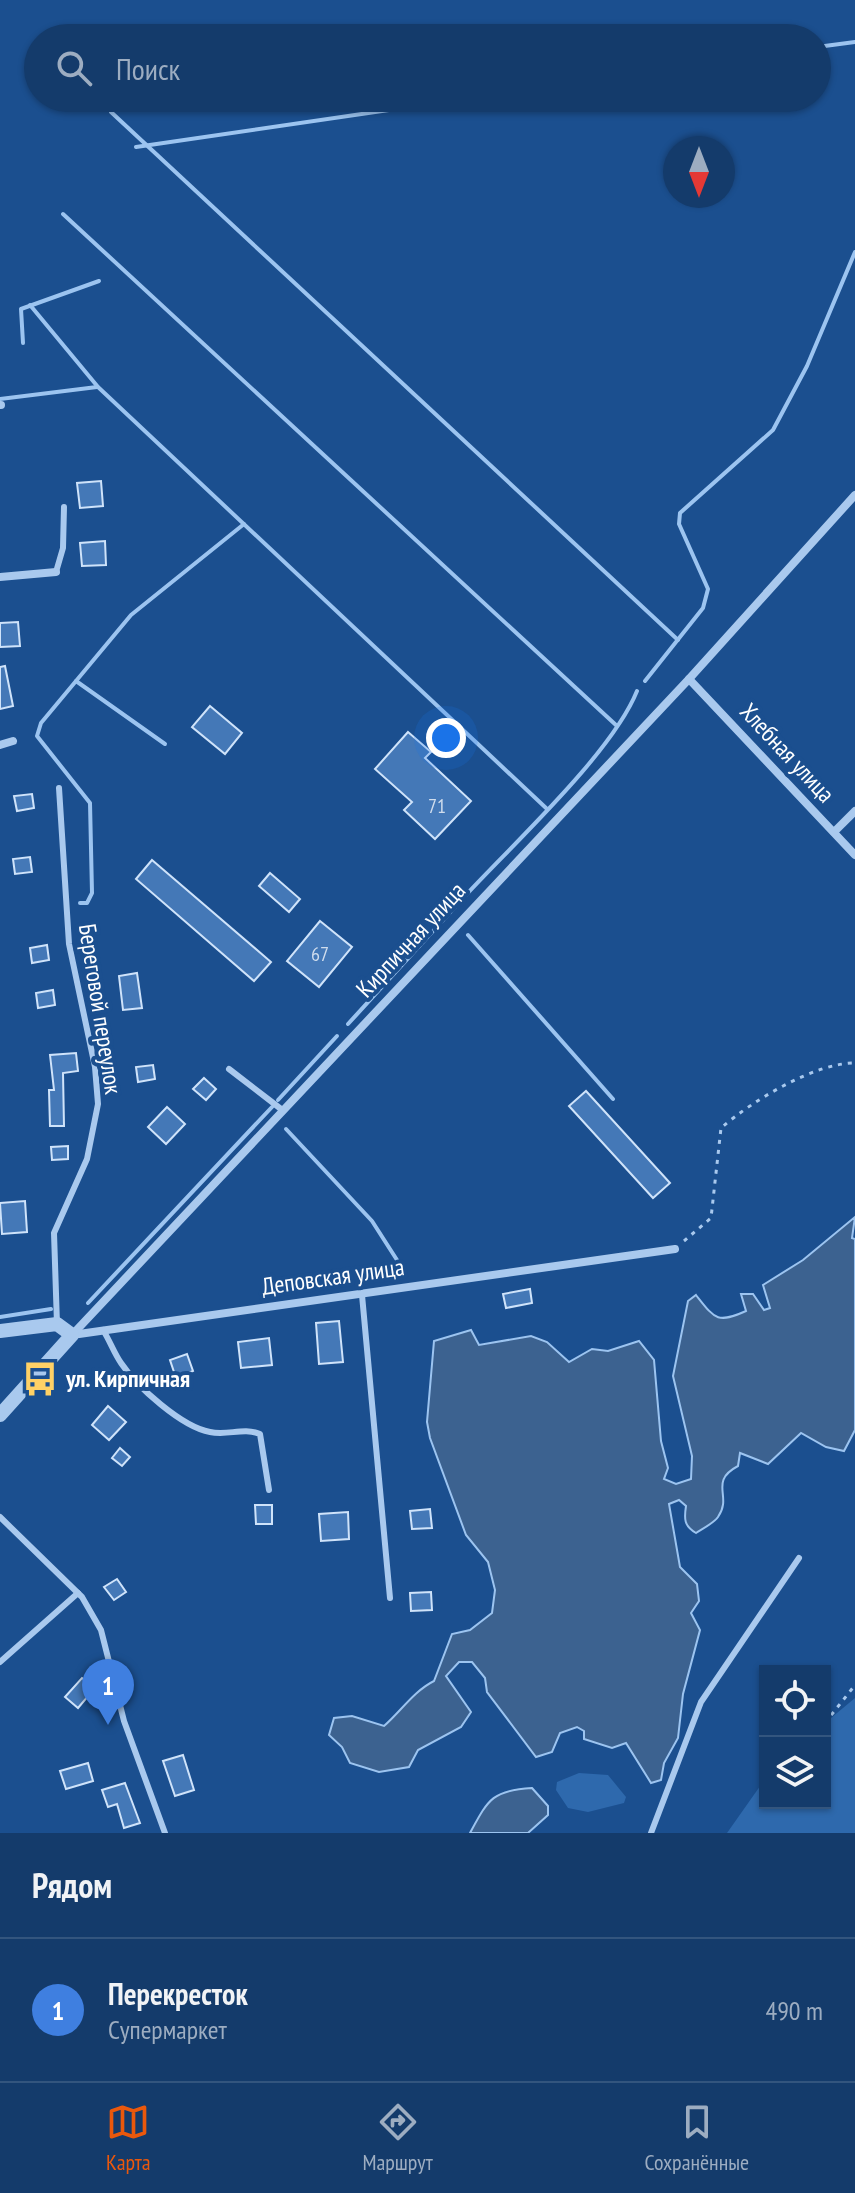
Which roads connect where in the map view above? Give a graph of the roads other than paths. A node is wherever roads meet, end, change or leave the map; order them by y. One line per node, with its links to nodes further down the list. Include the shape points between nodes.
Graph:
1 (855, 495): 5 (street, Кирпичная улица)
2 (64, 507): 3 (lane, via 63,548)
3 (56, 572): 4 (street)
4 (0, 577)
5 (689, 679): 10 (street, Хлебная улица); 13 (street, Кирпичная улица)
6 (13, 741): 7 (street)
7 (0, 745)
8 (59, 788): 16 (lane, Береговой переулок, via 69,944 98,1104 87,1159 54,1233)
9 (855, 811): 10 (street)
10 (834, 832): 11 (street, Хлебная улица)
11 (855, 855)
12 (229, 1069): 13 (lane)
13 (281, 1109): 19 (street, Кирпичная улица)
14 (675, 1249): 15 (street, Деповская улица)
15 (362, 1295): 17 (street, Деповская улица); 25 (lane)
16 (57, 1324): 18 (street); 19 (street)
17 (103, 1330): 19 (street, Деповская улица); 21 (lane, via 141,1388 191,1424 211,1433 249,1429 260,1434)
18 (0, 1331)
19 (72, 1335): 20 (street, Кирпичная улица)
20 (0, 1415)
21 (269, 1490)
22 (0, 1517): 24 (lane)
23 (799, 1558): 28 (lane, via 701,1702)
24 (78, 1593): 26 (lane); 27 (lane, via 101,1630 124,1721)
25 (390, 1598)
26 (0, 1662)
27 (165, 1833)
28 (651, 1833)

